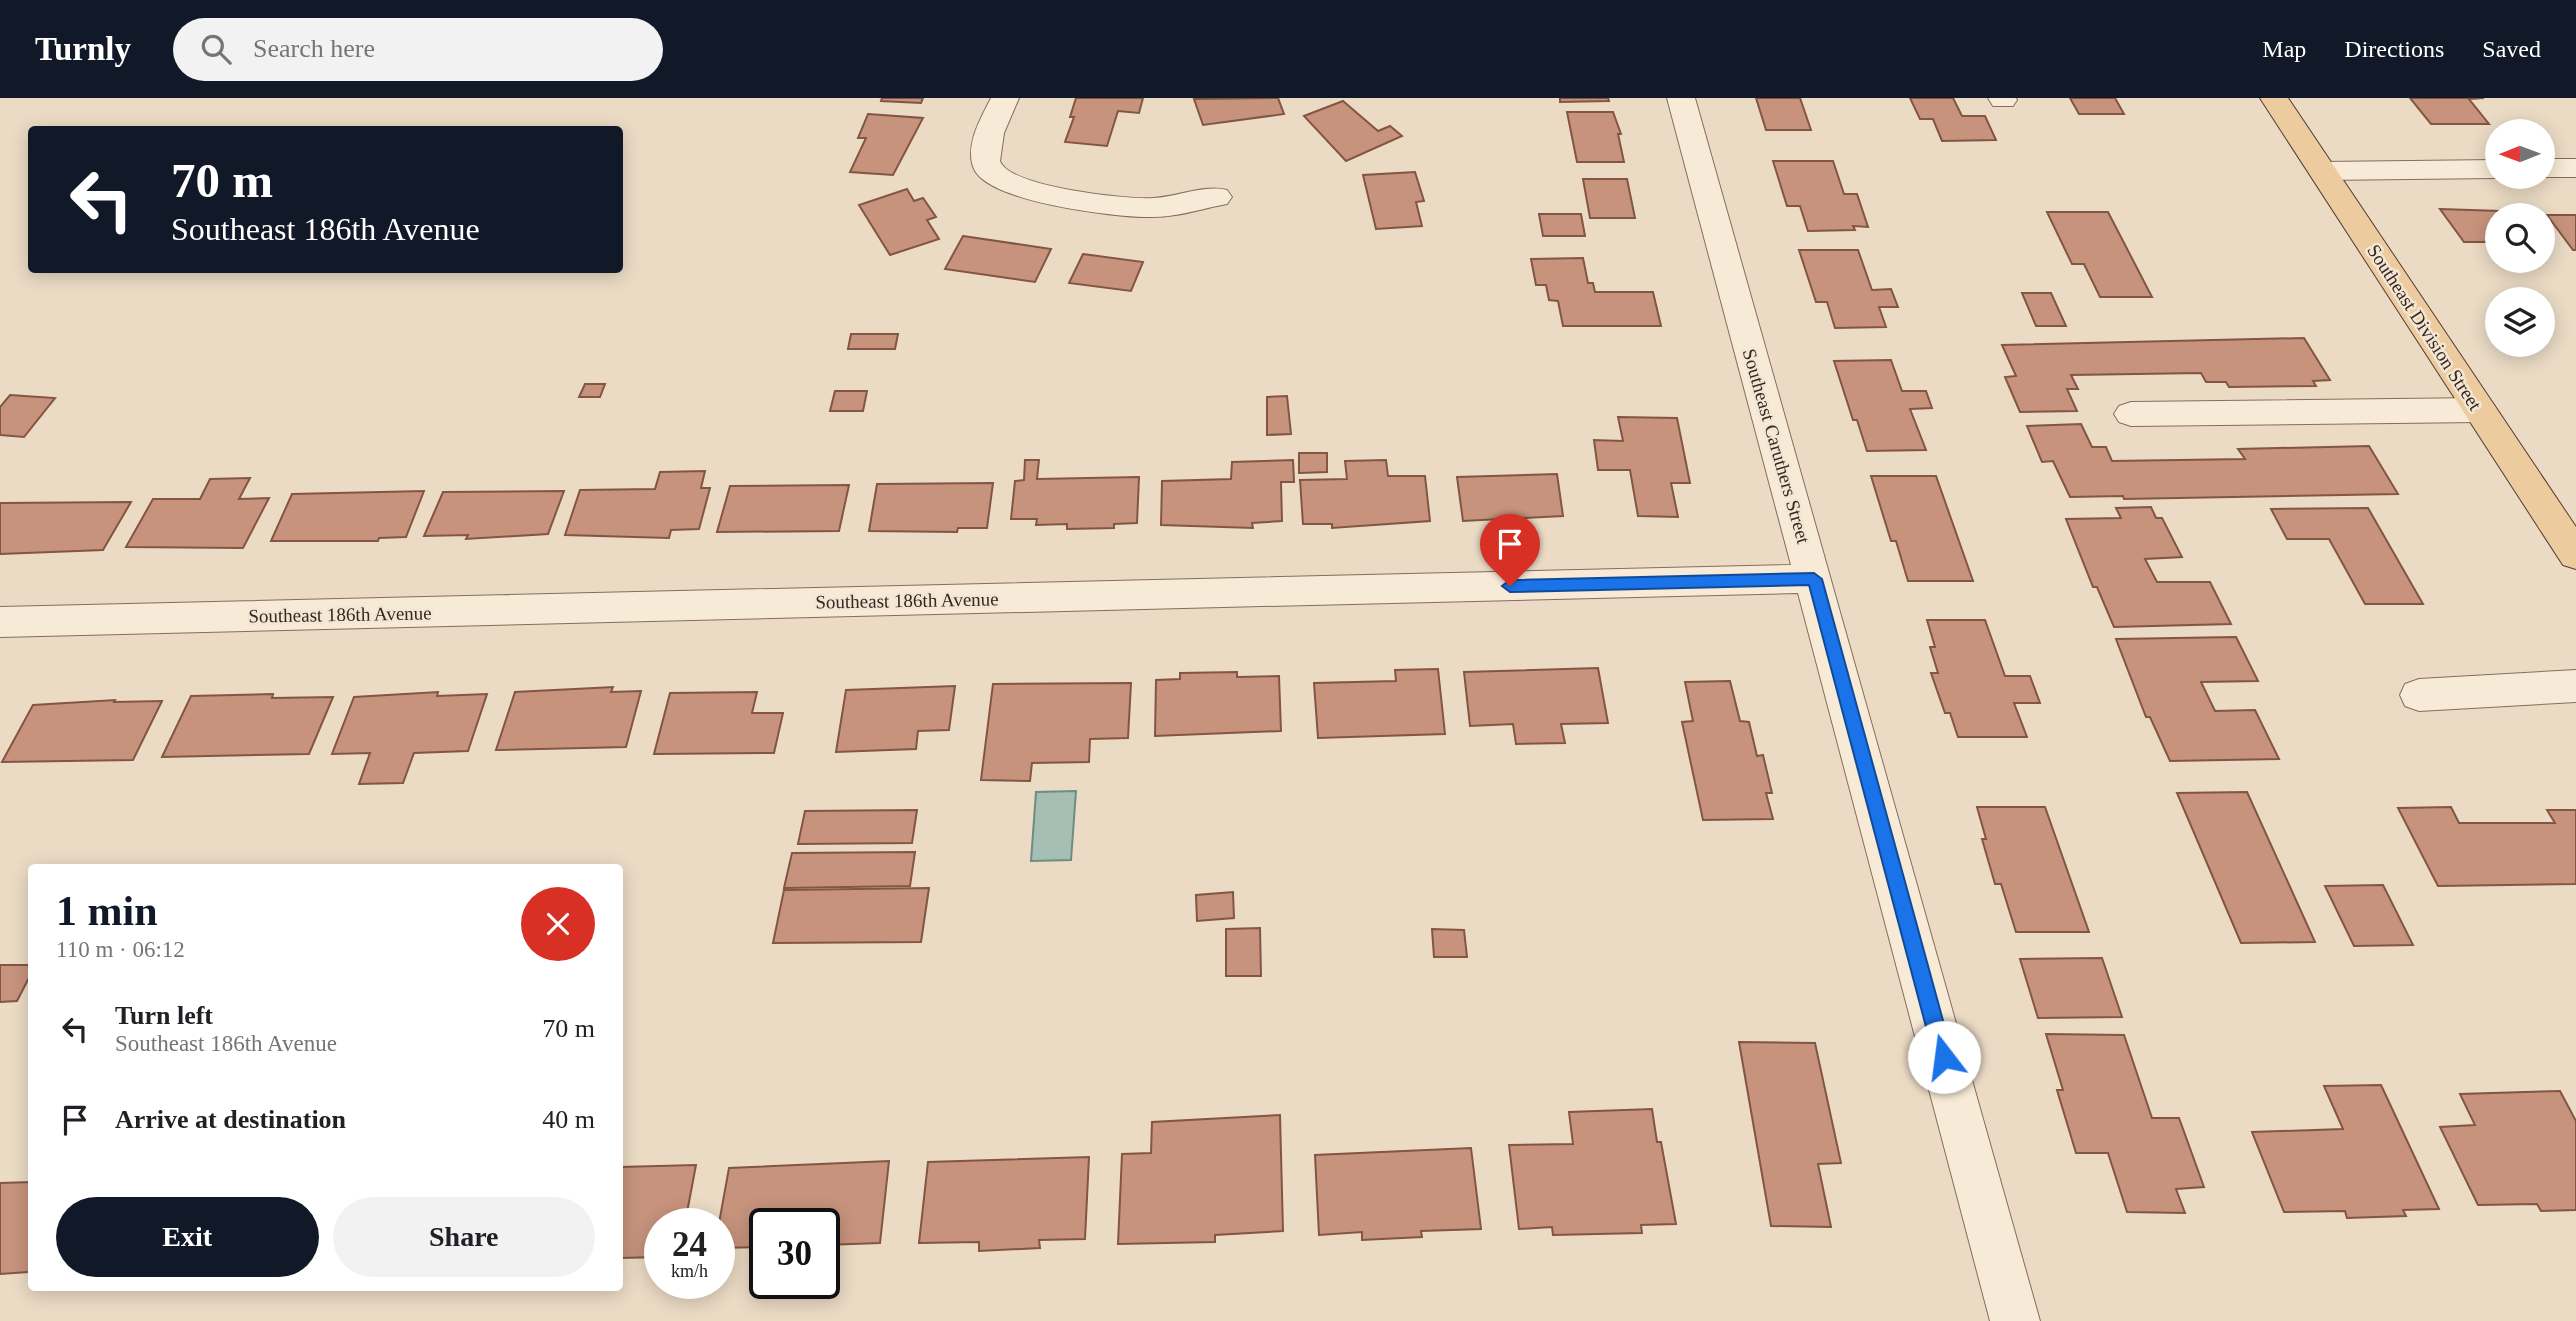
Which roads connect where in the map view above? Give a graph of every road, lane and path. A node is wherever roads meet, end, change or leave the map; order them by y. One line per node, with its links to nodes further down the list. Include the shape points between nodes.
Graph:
1 (1005, 98): 8 (street, via 986,149 989,170 1002,182 1029,191 1149,208)
2 (1681, 98): 12 (street, Southeast Caruthers Street)
3 (2274, 98): 7 (main road, Southeast Division Street)
4 (2555, 168): 5 (street)
5 (2576, 168)
6 (2485, 169): 7 (street)
7 (2322, 171): 9 (main road, Southeast Division Street)
8 (1217, 197)
9 (2480, 410): 10 (street); 11 (main road, Southeast Division Street)
10 (2132, 414)
11 (2576, 555)
12 (1814, 579): 13 (street, Southeast 186th Avenue); 16 (street, Southeast Caruthers Street)
13 (0, 622)
14 (2576, 687): 15 (street)
15 (2419, 695)
16 (2015, 1321)

